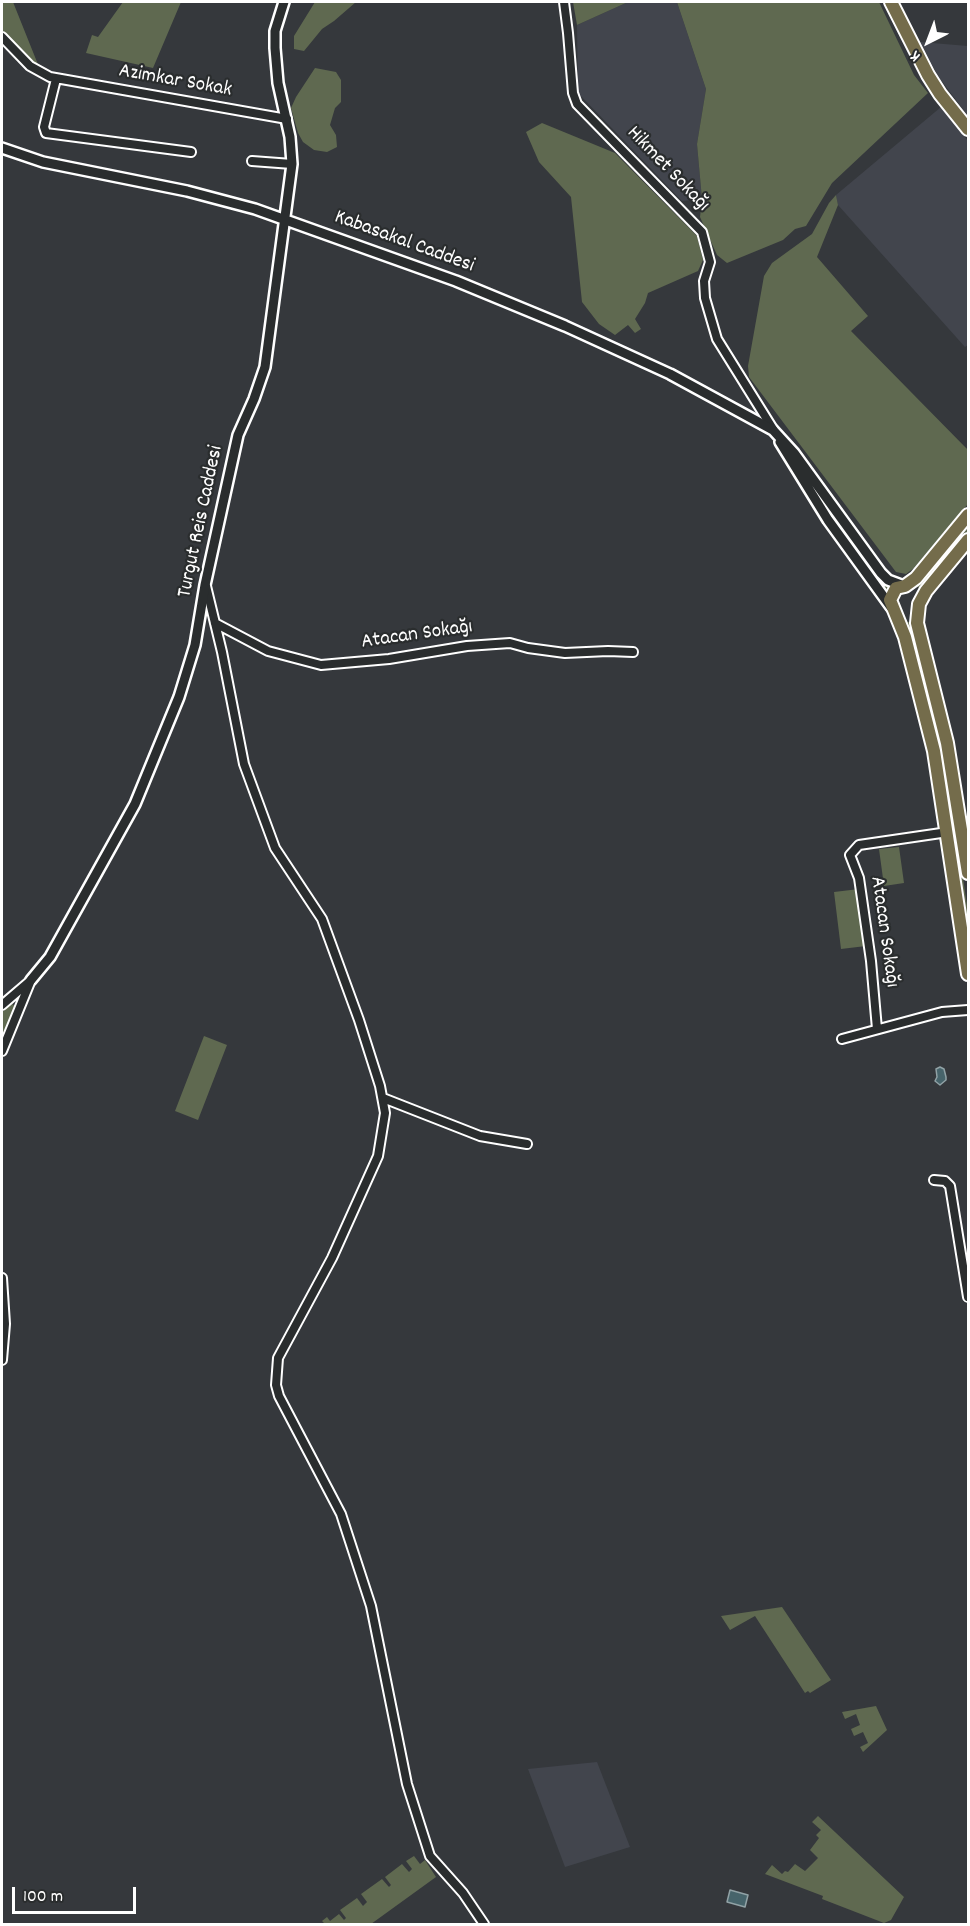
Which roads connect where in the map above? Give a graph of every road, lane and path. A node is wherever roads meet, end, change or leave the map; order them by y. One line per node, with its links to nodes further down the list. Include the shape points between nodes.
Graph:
1 (284, 2): 6 (street, Turgut Reis Caddesi, via 275,31 275,48)
2 (564, 2): 13 (street, Hikmet Sokağı, via 577,104 702,232 710,262 704,281 705,298 717,339)
3 (891, 2): 7 (main road, via 928,75)
4 (2, 37): 5 (street, Azimkar Sokak, via 30,66)
5 (56, 79): 6 (street, Azimkar Sokak); 9 (street, via 44,127 46,133)
6 (287, 119): 11 (street, Turgut Reis Caddesi)
7 (969, 129)
8 (2, 148): 12 (street, Kabasakal Caddesi, via 77,170 217,198)
9 (191, 152)
10 (252, 160): 11 (street)
11 (292, 164): 12 (street, Turgut Reis Caddesi)
12 (284, 219): 13 (street, Kabasakal Caddesi, via 456,281 566,326 670,374); 16 (street, Turgut Reis Caddesi, via 265,368 238,435)
13 (773, 430): 17 (street, Hikmet Sokağı, via 881,573); 19 (street, Hikmet Sokağı, via 828,520)
14 (969, 515): 17 (main road)
15 (969, 540): 18 (main road)
16 (205, 585): 20 (street); 25 (street, Turgut Reis Caddesi, via 187,674 154,763 50,957)
17 (905, 586): 18 (main road, via 916,591); 19 (main road, via 893,592)
18 (919, 604): 19 (main road, via 910,614); 23 (main road, via 917,623 947,743)
19 (892, 609): 22 (main road, via 904,637 934,752)
20 (214, 623): 21 (street, Atacan Sokağı, via 268,651 321,665 510,643 565,653); 31 (street, via 244,764 275,848 322,919)
21 (633, 652)
22 (948, 832): 24 (main road); 28 (street, Atacan Sokağı, via 859,845 850,855 859,878)
23 (969, 873)
24 (969, 974)
25 (32, 980): 26 (street, Turgut Reis Caddesi); 30 (street)
26 (2, 1005)
27 (969, 1010): 28 (street, via 942,1012)
28 (877, 1029): 29 (street)
29 (843, 1039)
30 (2, 1051)
31 (383, 1098): 32 (street, via 480,1136); 37 (street, via 385,1113 378,1156 315,1292 278,1358 276,1385 341,1514 371,1606 407,1784 429,1856 463,1893)
32 (527, 1144)
33 (934, 1180): 35 (street, via 950,1186)
34 (2, 1278): 36 (street)
35 (969, 1297)
36 (2, 1360)
37 (484, 1924)

